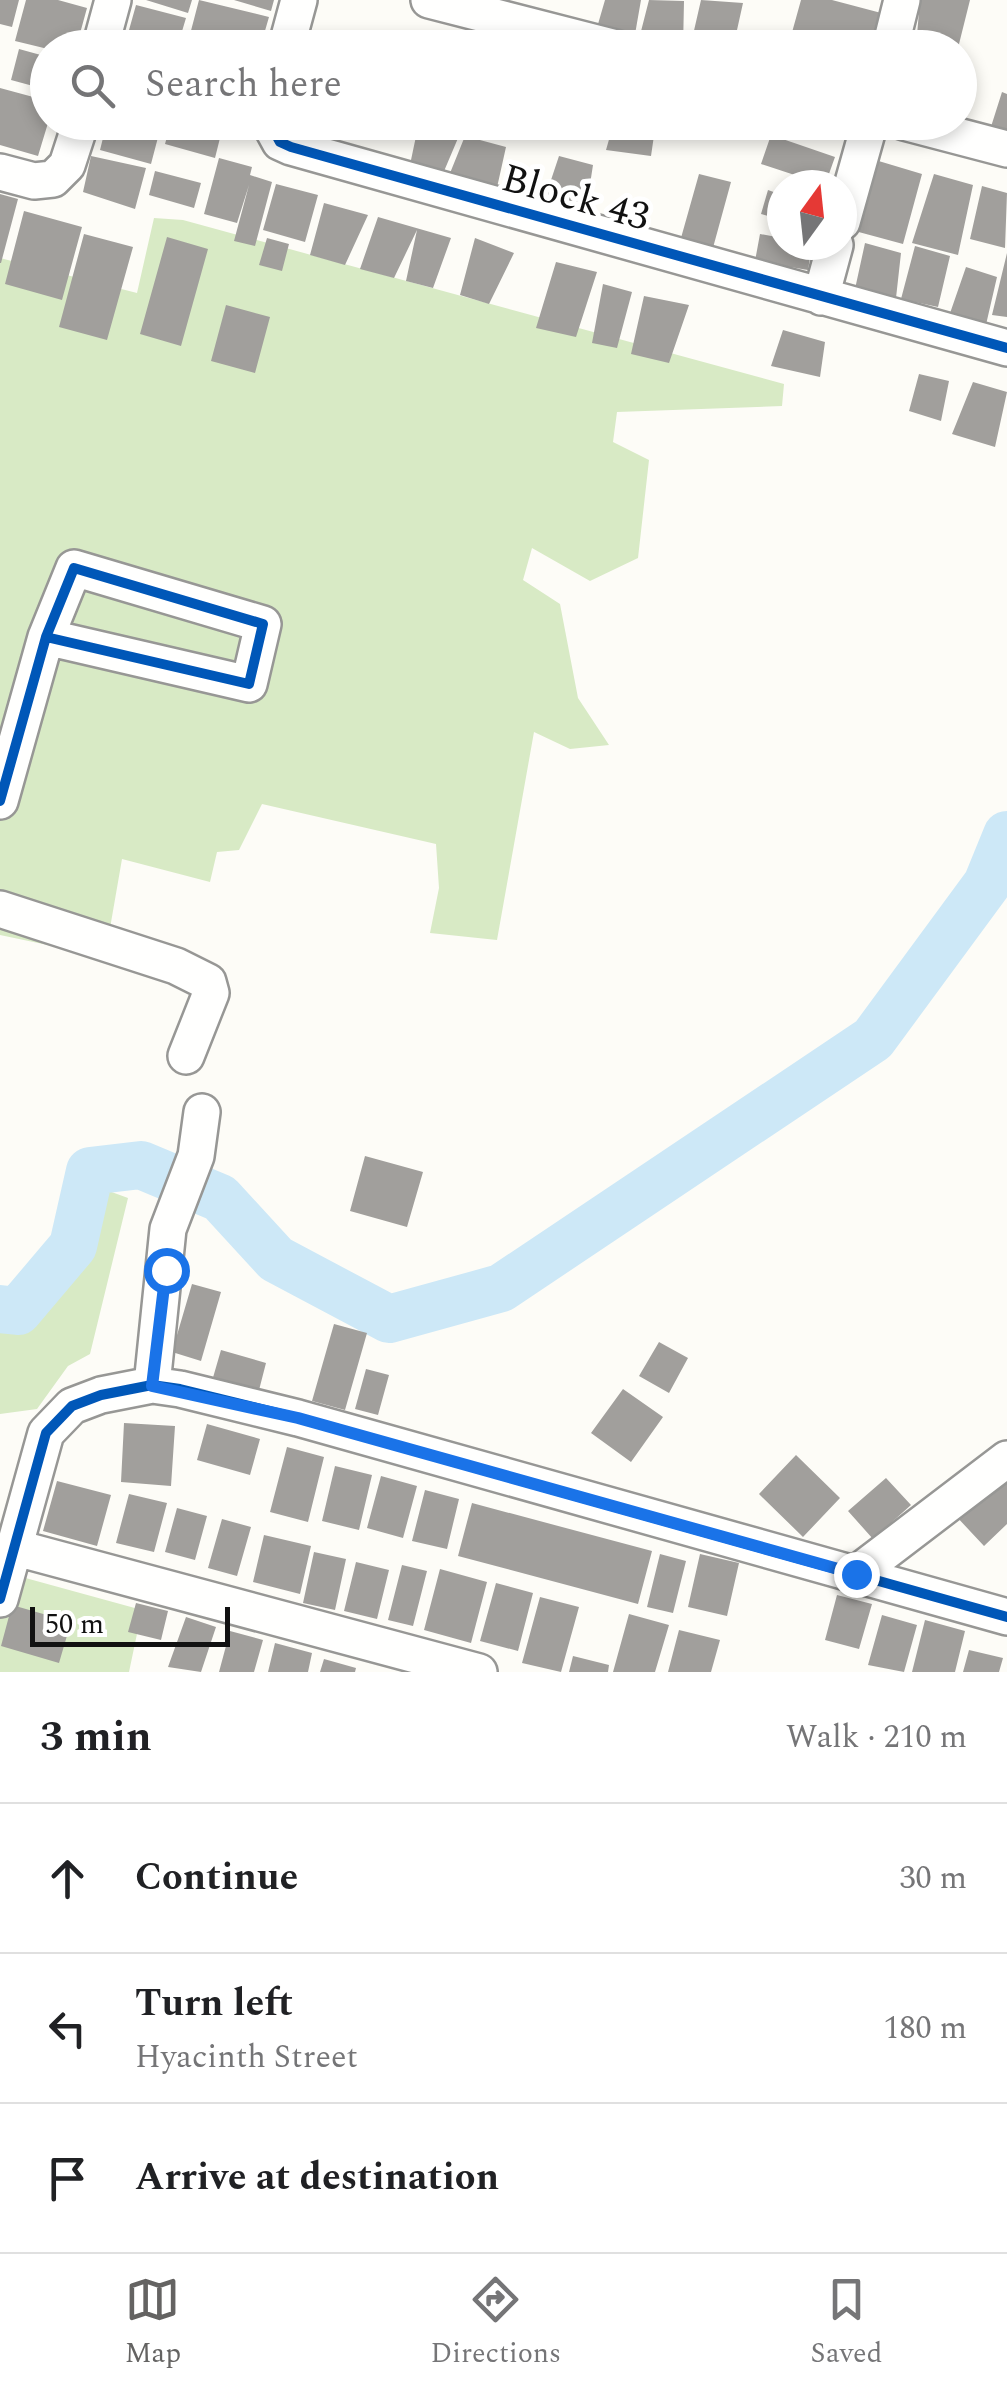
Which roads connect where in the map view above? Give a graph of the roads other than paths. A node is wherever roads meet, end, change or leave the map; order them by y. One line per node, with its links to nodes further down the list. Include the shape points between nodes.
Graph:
1 (113, 0): 5 (street)
2 (299, 0): 6 (street)
3 (429, 0): 7 (street)
4 (902, 0): 8 (street)
5 (105, 30)
6 (291, 30)
7 (546, 30)
8 (894, 30)
9 (75, 140): 15 (street, via 53,179)
10 (279, 140): 17 (street, Block 43)
11 (865, 140): 14 (street)
12 (973, 140): 13 (street)
13 (1007, 149)
14 (857, 170)
15 (0, 172)
16 (832, 260): 17 (street)
17 (821, 297): 18 (street, Block 43)
18 (1007, 348)
19 (46, 637): 19 (street, via 249,684 263,624 74,568); 20 (street)
20 (0, 801)
21 (0, 909): 22 (street, via 208,982 211,993)
22 (186, 1056)
23 (202, 1112): 24 (street, via 196,1156 168,1229)
24 (152, 1386): 26 (street, via 101,1395 56,1417); 27 (street, via 298,1418)
25 (1007, 1459): 27 (street)
26 (14, 1547): 28 (street); 30 (street)
27 (856, 1574): 29 (street)
28 (0, 1598)
29 (1007, 1617)
30 (479, 1672)

